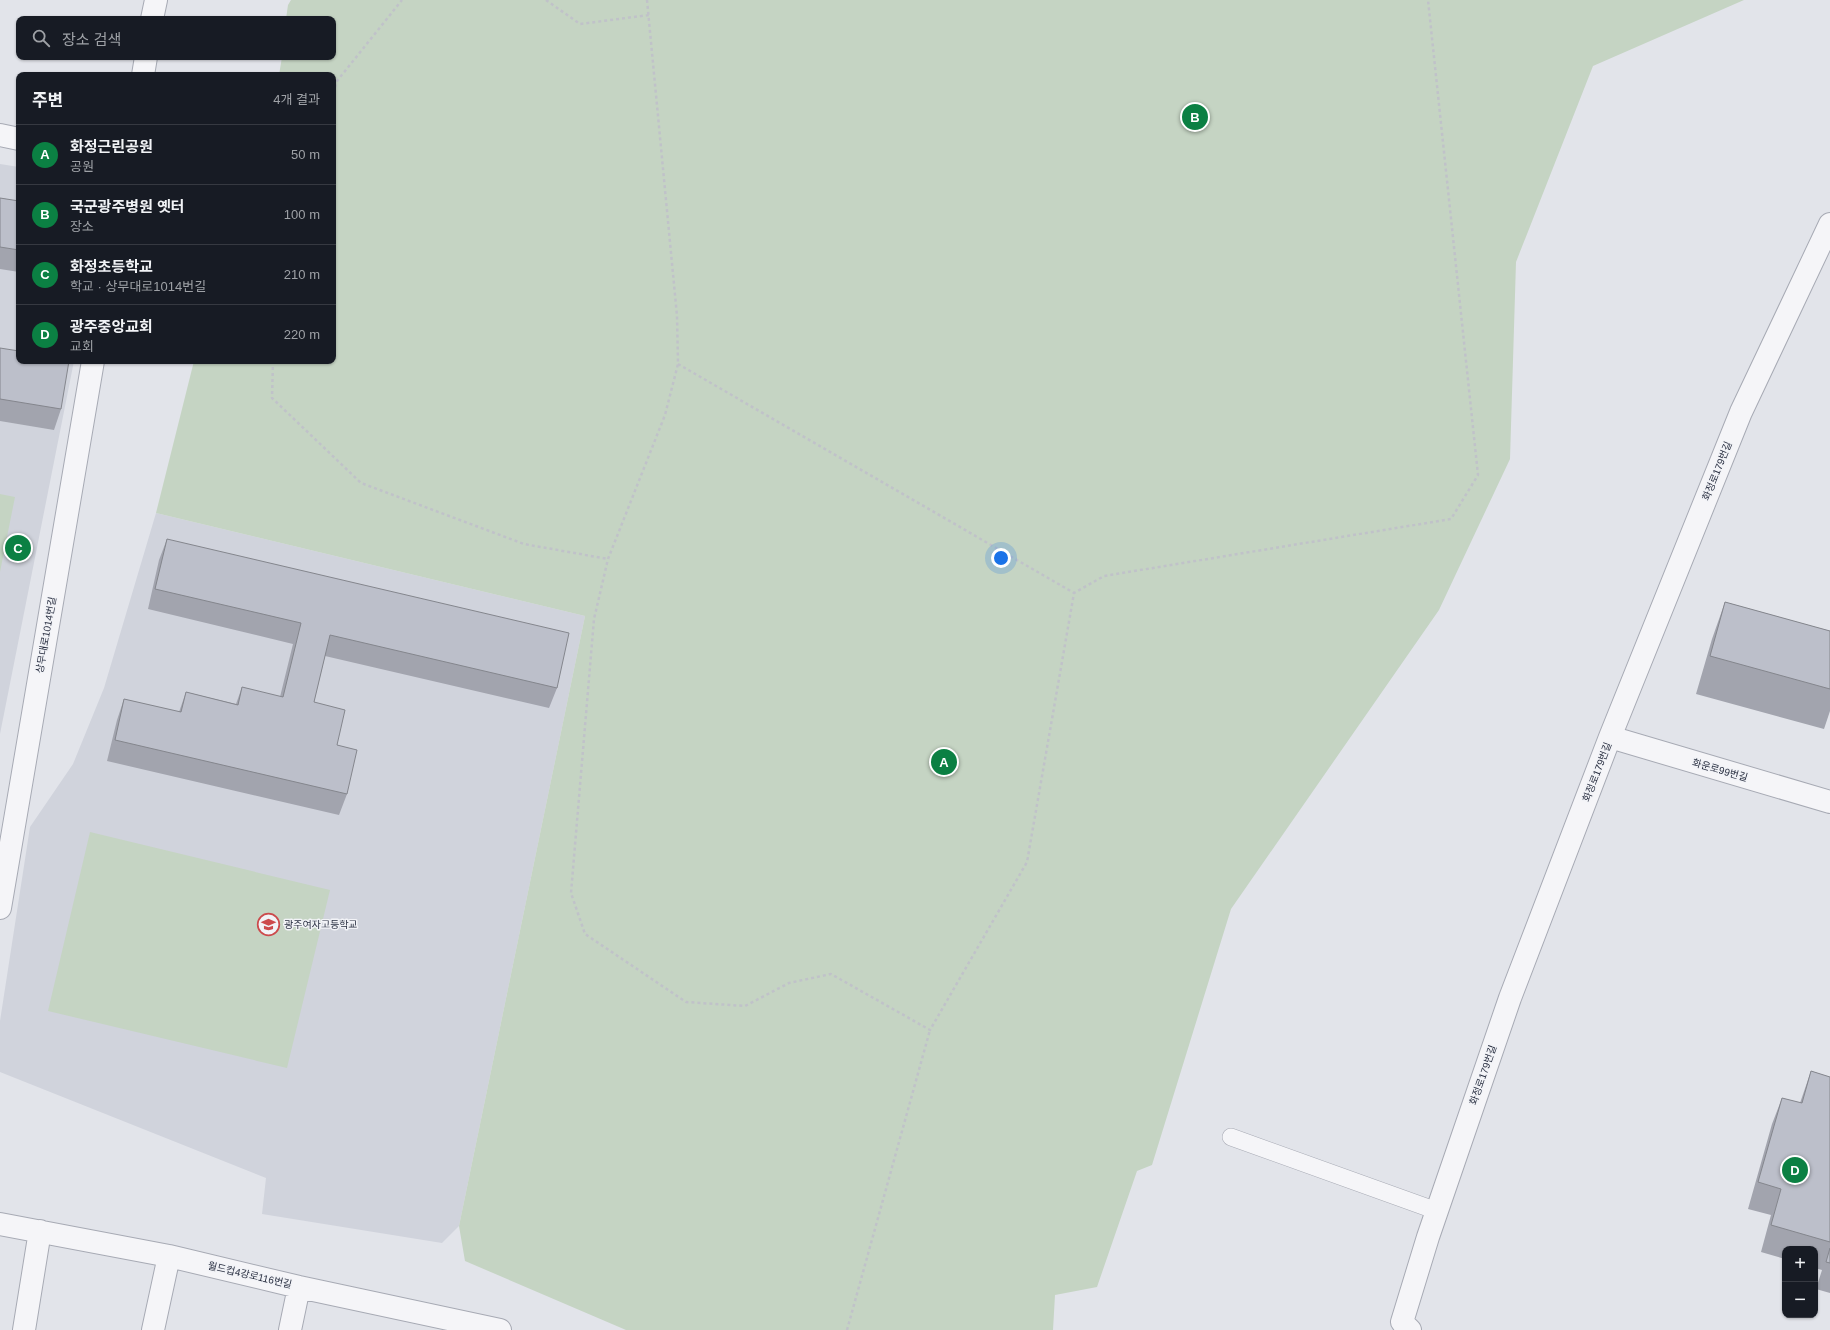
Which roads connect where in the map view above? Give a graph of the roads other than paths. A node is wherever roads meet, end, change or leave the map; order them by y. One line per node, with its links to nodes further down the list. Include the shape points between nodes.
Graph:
1 (156, 0): 2 (street)
2 (153, 16)
3 (146, 60): 4 (street)
4 (144, 72)
5 (0, 135): 6 (street)
6 (16, 138)
7 (1830, 224): 9 (street, 화정로179번길, via 1741,412)
8 (92, 364): 11 (street, 상무대로1014번길)
9 (1610, 737): 10 (street, 화운로99번길); 14 (street, 화정로179번길, via 1510,998)
10 (1830, 802)
11 (5, 846): 12 (street, 상무대로1014번길)
12 (0, 908)
13 (1231, 1137): 14 (lane)
14 (1437, 1211): 20 (street, 화정로179번길)
15 (0, 1224): 16 (street, 월드컵4강로116번길)
16 (40, 1231): 17 (street, 월드컵4강로116번길); 21 (street)
17 (169, 1256): 18 (street, 월드컵4강로116번길); 22 (street)
18 (299, 1287): 19 (street, 월드컵4강로116번길); 23 (street)
19 (434, 1323): 24 (street, 월드컵4강로116번길)
20 (1403, 1327)
21 (24, 1330)
22 (154, 1330)
23 (290, 1330)
24 (500, 1330)

